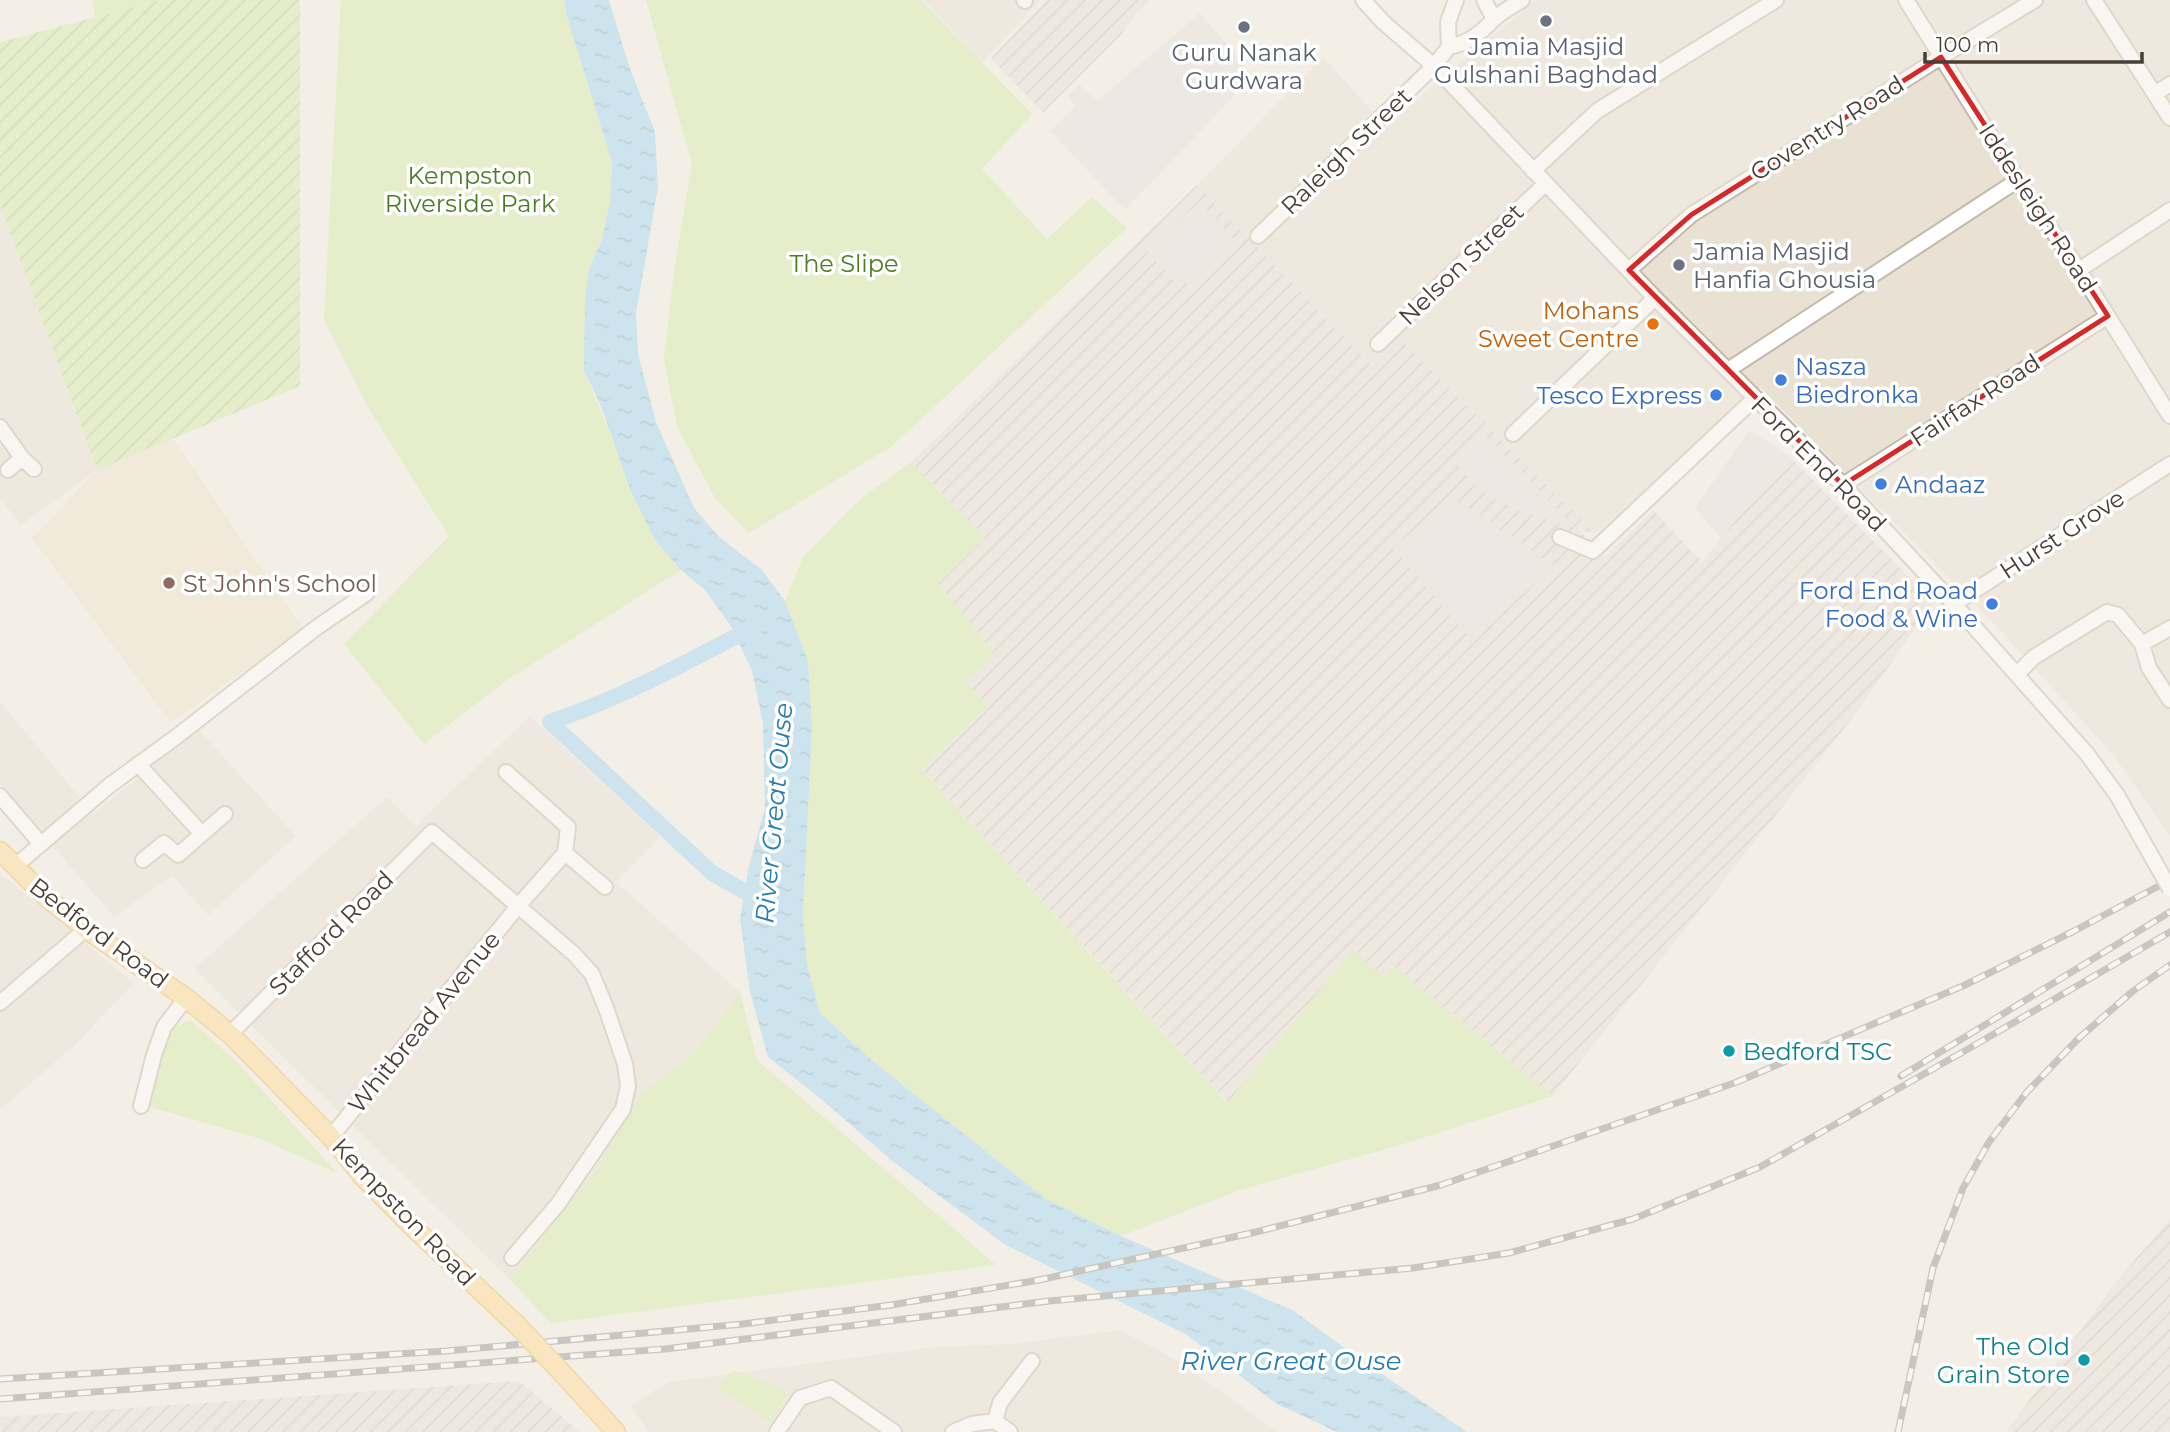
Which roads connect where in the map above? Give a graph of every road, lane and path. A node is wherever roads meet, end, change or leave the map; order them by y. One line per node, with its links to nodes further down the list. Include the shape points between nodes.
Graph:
1 (1363, 0): 12 (street, Ford End Road)
2 (1456, 0): 10 (street, via 1448,22)
3 (1484, 0): 9 (street)
4 (1522, 0): 9 (street)
5 (1776, 0): 16 (street, via 1597,111)
6 (1906, 0): 11 (street, Iddesleigh Road)
7 (2035, 0): 11 (street, Coventry Road)
8 (2094, 0): 14 (street)
9 (1494, 19): 10 (street, via 1480,33)
10 (1449, 47): 12 (street)
11 (1941, 57): 17 (street, Iddesleigh Road); 21 (street, Coventry Road, via 1691,215)
12 (1434, 66): 16 (street, Ford End Road); 20 (street, Raleigh Street)
13 (2170, 85): 14 (street)
14 (2155, 94): 15 (street)
15 (2170, 118)
16 (1533, 171): 18 (street, Ford End Road)
17 (2018, 180): 22 (street, Iddesleigh Road); 26 (street)
18 (1545, 184): 21 (street, Ford End Road); 25 (street, Nelson Street)
19 (2170, 210): 22 (street)
20 (1258, 236)
21 (1629, 270): 23 (street, Ford End Road)
22 (2079, 270): 24 (street, Iddesleigh Road)
23 (1656, 298): 26 (street, Ford End Road); 30 (street)
24 (2108, 316): 28 (street, Iddesleigh Road); 35 (street, Fairfax Road)
25 (1378, 344)
26 (1728, 370): 27 (street, Ford End Road)
27 (1754, 399): 35 (street, Ford End Road); 36 (street, via 1593,551)
28 (2170, 416)
29 (0, 426): 31 (street)
30 (1513, 434)
31 (22, 458): 33 (street); 34 (street)
32 (2170, 464): 38 (street, Hurst Grove)
33 (34, 469)
34 (8, 470)
35 (1843, 485): 38 (street, Ford End Road)
36 (1560, 537)
37 (367, 593): 43 (street)
38 (1955, 604): 41 (street, Ford End Road)
39 (2170, 628): 40 (street)
40 (2142, 645): 41 (street, via 2118,615 2107,612 2034,657); 42 (street, via 2149,668)
41 (2017, 674): 54 (street, Ford End Road, bridge, via 2117,795)
42 (2170, 701)
43 (138, 764): 47 (street); 48 (street)
44 (506, 772): 50 (street, via 568,827)
45 (0, 796): 48 (street, Bedford Road)
46 (225, 814): 47 (street)
47 (202, 834): 51 (street, via 178,855 164,844)
48 (41, 844): 52 (street, Bedford Road)
49 (0, 851): 52 (main road, Bedford Road)
50 (565, 853): 53 (street); 55 (street, Whitbread Avenue)
51 (143, 860)
52 (14, 867): 56 (main road, Bedford Road)
53 (605, 887)
54 (2170, 889)
55 (518, 906): 59 (street, Stafford Road, via 432,832); 61 (street, Whitbread Avenue); 62 (street, via 592,974 628,1086 623,1109 558,1204)
56 (86, 929): 57 (main road, Bedford Road); 58 (street)
57 (186, 998): 59 (main road, Kempston Road); 60 (street, via 164,1027)
58 (0, 1003)
59 (230, 1034): 61 (main road, Kempston Road)
60 (141, 1106)
61 (331, 1137): 65 (main road, Kempston Road, bridge, via 363,1177 518,1326)
62 (512, 1258)
63 (1032, 1361): 64 (street, via 1000,1403)
64 (995, 1421): 68 (street); 69 (street)
65 (615, 1432)
66 (776, 1432): 67 (street, via 800,1398 831,1388)
67 (894, 1432)
68 (953, 1432)
69 (1010, 1432)

